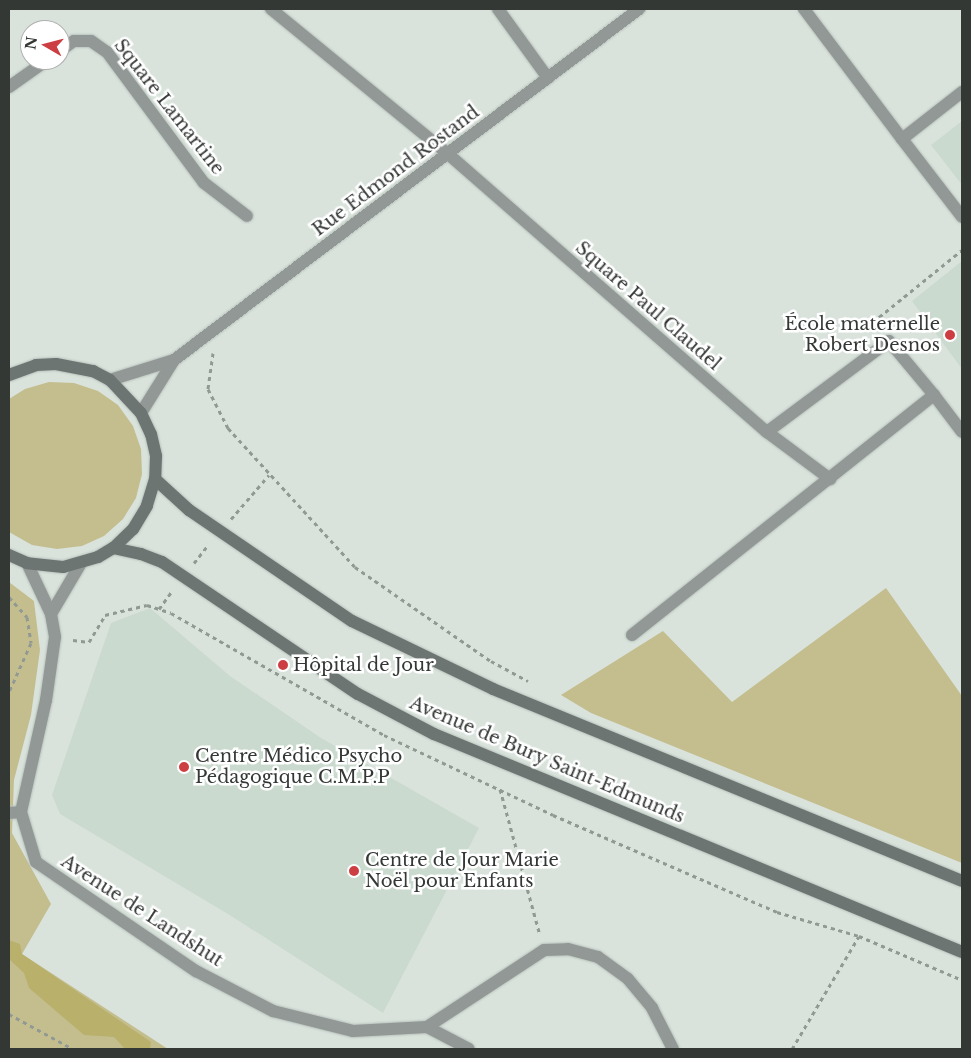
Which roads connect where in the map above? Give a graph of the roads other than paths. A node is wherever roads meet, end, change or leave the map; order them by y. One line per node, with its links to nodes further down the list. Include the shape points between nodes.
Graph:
1 (271, 9): 11 (street, Square Paul Claudel)
2 (498, 9): 7 (street)
3 (639, 9): 7 (street, Rue Edmond Rostand)
4 (804, 9): 10 (street)
5 (70, 44): 12 (street, Square Lamartine, via 91,41 107,52 204,183)
6 (33, 70): 8 (street)
7 (548, 78): 11 (street, Rue Edmond Rostand)
8 (9, 87)
9 (962, 92): 10 (street)
10 (902, 139): 13 (street)
11 (448, 154): 14 (street, Rue Edmond Rostand); 19 (street, Square Paul Claudel)
12 (247, 216)
13 (962, 217)
14 (174, 360): 16 (street, Rue Edmond Rostand); 18 (street, Rue Edmond Rostand)
15 (9, 375): 16 (main road, via 36,365 56,364 93,371)
16 (110, 380): 18 (main road)
17 (934, 394): 19 (street, via 889,340); 20 (street); 22 (street)
18 (141, 413): 21 (main road, via 154,448)
19 (767, 432): 22 (street, Square Paul Claudel)
20 (962, 432)
21 (155, 479): 23 (main road, via 148,506 138,522); 30 (main road, via 189,510 352,621 493,689)
22 (830, 479): 28 (street)
23 (113, 548): 26 (main road); 31 (main road, Avenue de Bury Saint-Edmunds, via 162,562 358,694 434,734)
24 (9, 555): 25 (main road)
25 (27, 563): 26 (main road, via 63,567); 27 (street, Avenue de Landshut)
26 (81, 563): 27 (street)
27 (51, 614): 29 (street, Avenue de Landshut, via 55,637 46,700)
28 (632, 635)
29 (15, 813): 32 (street, Avenue de Landshut, via 36,862 196,971 273,1011 353,1032)
30 (962, 881)
31 (962, 952)
32 (427, 1027): 33 (street); 34 (street, via 544,950 568,948 598,956 628,979 652,1008)
33 (469, 1049)
34 (673, 1049)

